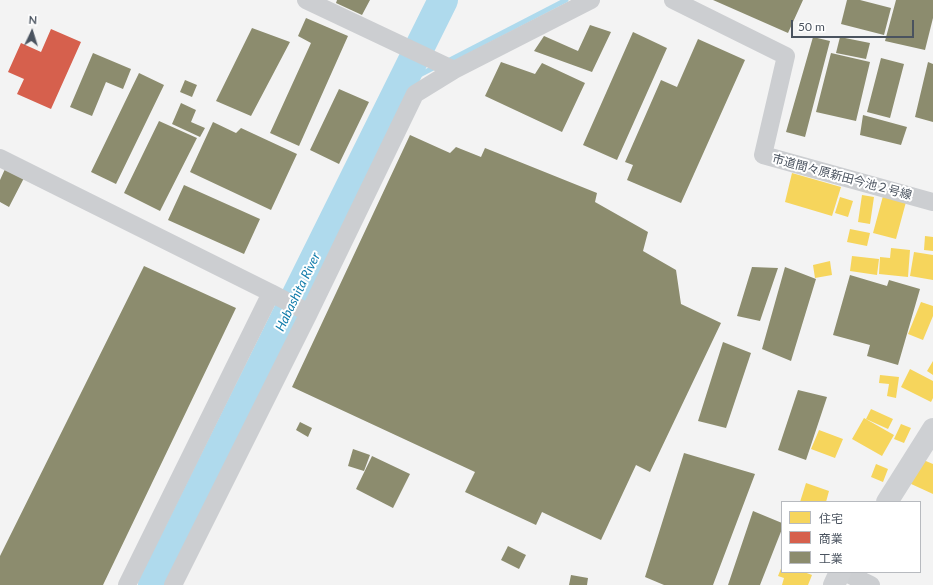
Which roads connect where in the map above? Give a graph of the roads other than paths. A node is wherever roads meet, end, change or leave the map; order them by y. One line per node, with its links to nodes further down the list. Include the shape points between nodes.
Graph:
1 (306, 0): 4 (street)
2 (591, 0): 4 (street)
3 (673, 0): 6 (street, 市道間々原新田今池２号線, via 786,56 762,155)
4 (454, 70): 8 (street, via 415,94)
5 (0, 158): 7 (street)
6 (933, 202)
7 (271, 293): 8 (street); 13 (street)
8 (309, 313): 14 (street)
9 (933, 429): 10 (street)
10 (888, 501)
11 (840, 573): 15 (street)
12 (846, 573): 16 (street)
13 (127, 585)
14 (173, 585)
15 (834, 585)
16 (871, 585)

